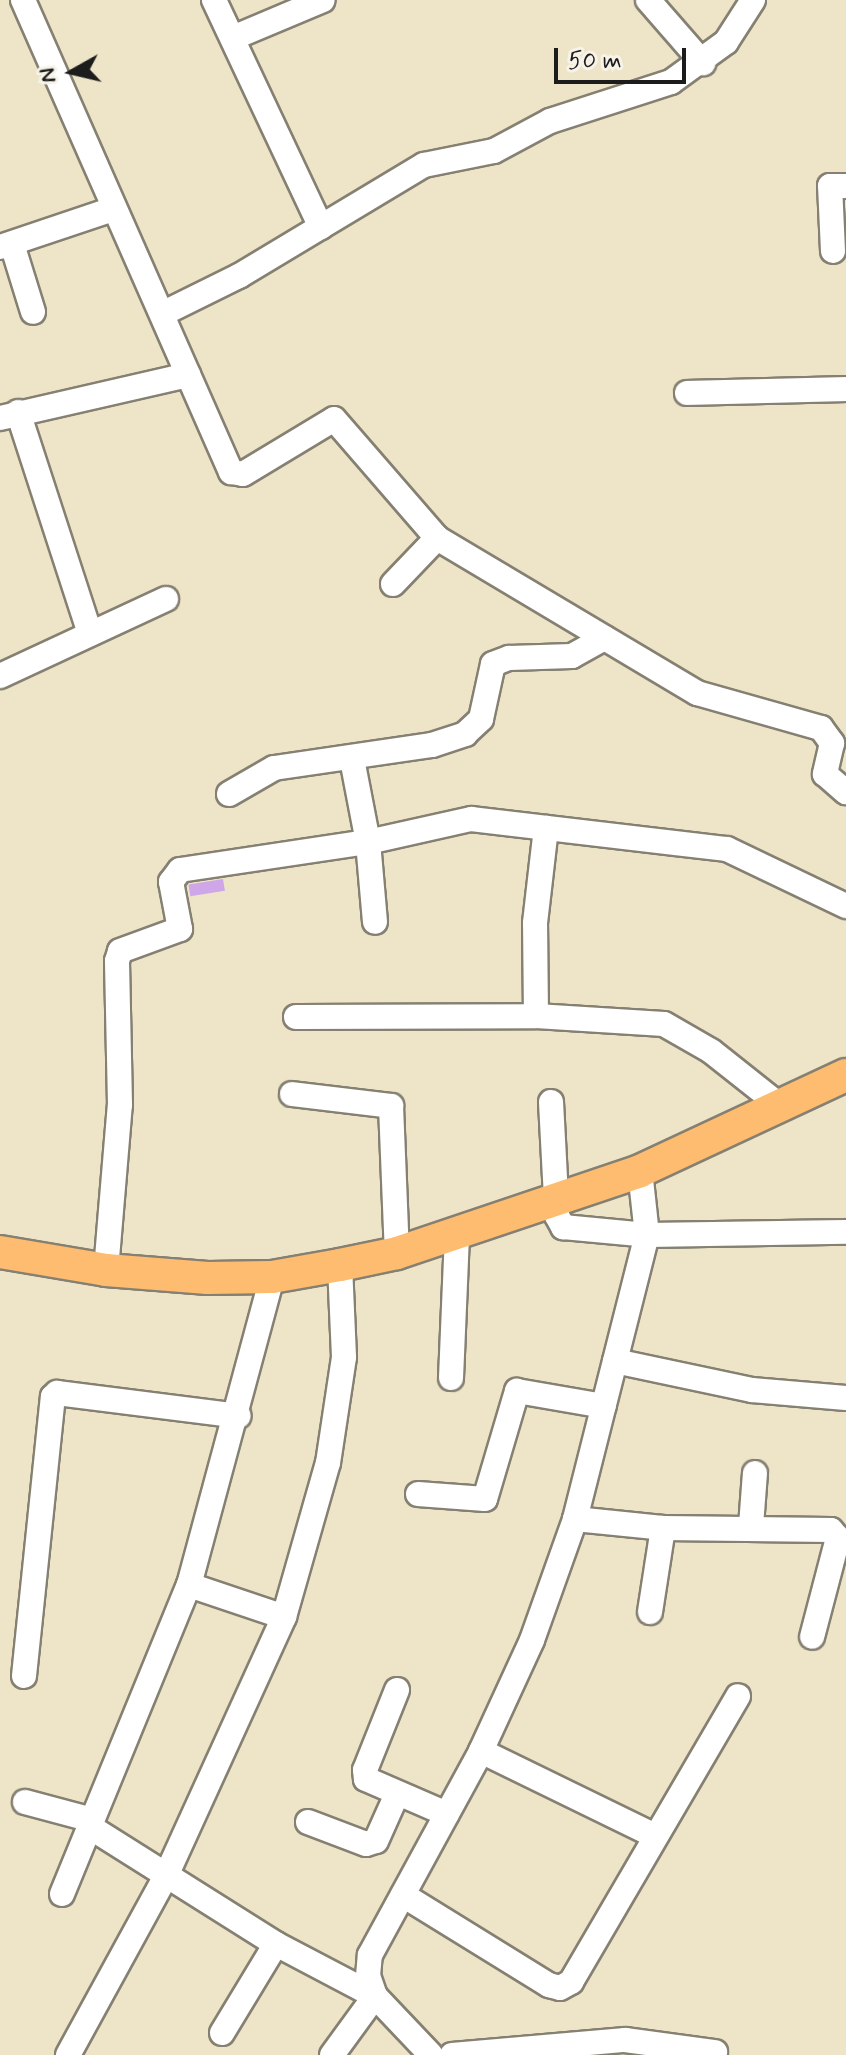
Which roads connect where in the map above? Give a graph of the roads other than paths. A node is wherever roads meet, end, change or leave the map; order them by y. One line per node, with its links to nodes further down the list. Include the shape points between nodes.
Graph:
1 (23, 0): 9 (street)
2 (214, 0): 6 (street)
3 (323, 0): 6 (street)
4 (648, 0): 7 (street)
5 (753, 0): 7 (street, via 726,42)
6 (235, 37): 10 (street)
7 (703, 63): 10 (street, via 671,82 550,121 494,151 424,165)
8 (846, 186): 12 (street, via 830,186)
9 (113, 209): 11 (street); 14 (street)
10 (321, 227): 14 (street)
11 (6, 245): 13 (street)
12 (833, 251)
13 (33, 312)
14 (164, 313): 15 (street)
15 (188, 375): 18 (street); 19 (street, via 231,472 243,474 334,419)
16 (846, 389): 17 (street)
17 (687, 393)
18 (9, 415): 22 (street)
19 (437, 538): 20 (street); 23 (street)
20 (393, 584)
21 (166, 599): 22 (street)
22 (90, 634): 24 (street)
23 (604, 638): 25 (street, via 572,656 509,658 493,664 481,719 465,734); 26 (street, via 697,693 821,728 832,743 825,774)
24 (0, 676)
25 (352, 759): 27 (street, via 274,768); 29 (street)
26 (846, 792)
27 (229, 794)
28 (546, 828): 29 (street, via 471,819); 30 (street, via 727,849); 32 (street, via 535,923)
29 (368, 842): 31 (street); 46 (street, via 180,870 171,882 180,929 120,951 120,1105)
30 (846, 906)
31 (375, 922)
32 (536, 1016): 33 (street); 37 (street, via 664,1024 711,1051)
33 (296, 1017)
34 (846, 1075): 37 (main road)
35 (292, 1094): 44 (street, via 391,1106)
36 (551, 1102): 39 (street)
37 (783, 1108): 38 (main road)
38 (640, 1171): 39 (main road); 42 (street)
39 (560, 1198): 40 (main road); 42 (street, via 557,1216 563,1227)
40 (457, 1232): 44 (main road); 49 (street)
41 (846, 1232): 42 (street)
42 (647, 1235): 48 (street)
43 (0, 1252): 46 (main road)
44 (397, 1253): 45 (main road)
45 (340, 1265): 47 (main road); 60 (street, via 344,1357 328,1463)
46 (106, 1270): 47 (main road)
47 (272, 1277): 52 (street)
48 (615, 1361): 50 (street, via 752,1390); 51 (street)
49 (451, 1378)
50 (846, 1398)
51 (604, 1406): 54 (street, via 517,1391 485,1499); 55 (street)
52 (239, 1416): 58 (street); 62 (street, via 57,1393 53,1397)
53 (755, 1473): 56 (street)
54 (418, 1494)
55 (575, 1519): 57 (street); 65 (street, via 532,1640)
56 (751, 1526): 57 (street); 61 (street, via 836,1533)
57 (663, 1528): 59 (street)
58 (189, 1585): 60 (street); 70 (street)
59 (650, 1612)
60 (284, 1617): 72 (street)
61 (812, 1637)
62 (24, 1676)
63 (397, 1690): 66 (street, via 365,1770 371,1784)
64 (738, 1696): 71 (street)
65 (481, 1751): 68 (street); 71 (street)
66 (397, 1794): 68 (street); 69 (street, via 376,1841 366,1844)
67 (25, 1802): 70 (street)
68 (447, 1814): 74 (street)
69 (308, 1822)
70 (91, 1824): 72 (street); 73 (street)
71 (653, 1835): 74 (street, via 571,1982 560,1988)
72 (165, 1878): 75 (street); 81 (street)
73 (62, 1894)
74 (403, 1895): 76 (street, via 370,1955 368,1976)
75 (276, 1944): 76 (street); 77 (street)
76 (375, 1996): 82 (street); 83 (street)
77 (222, 2033)
78 (592, 2049): 79 (street, via 625,2040); 84 (street)
79 (680, 2051): 80 (street)
80 (715, 2052)
81 (68, 2055)
82 (332, 2055)
83 (431, 2055)
84 (452, 2055)

